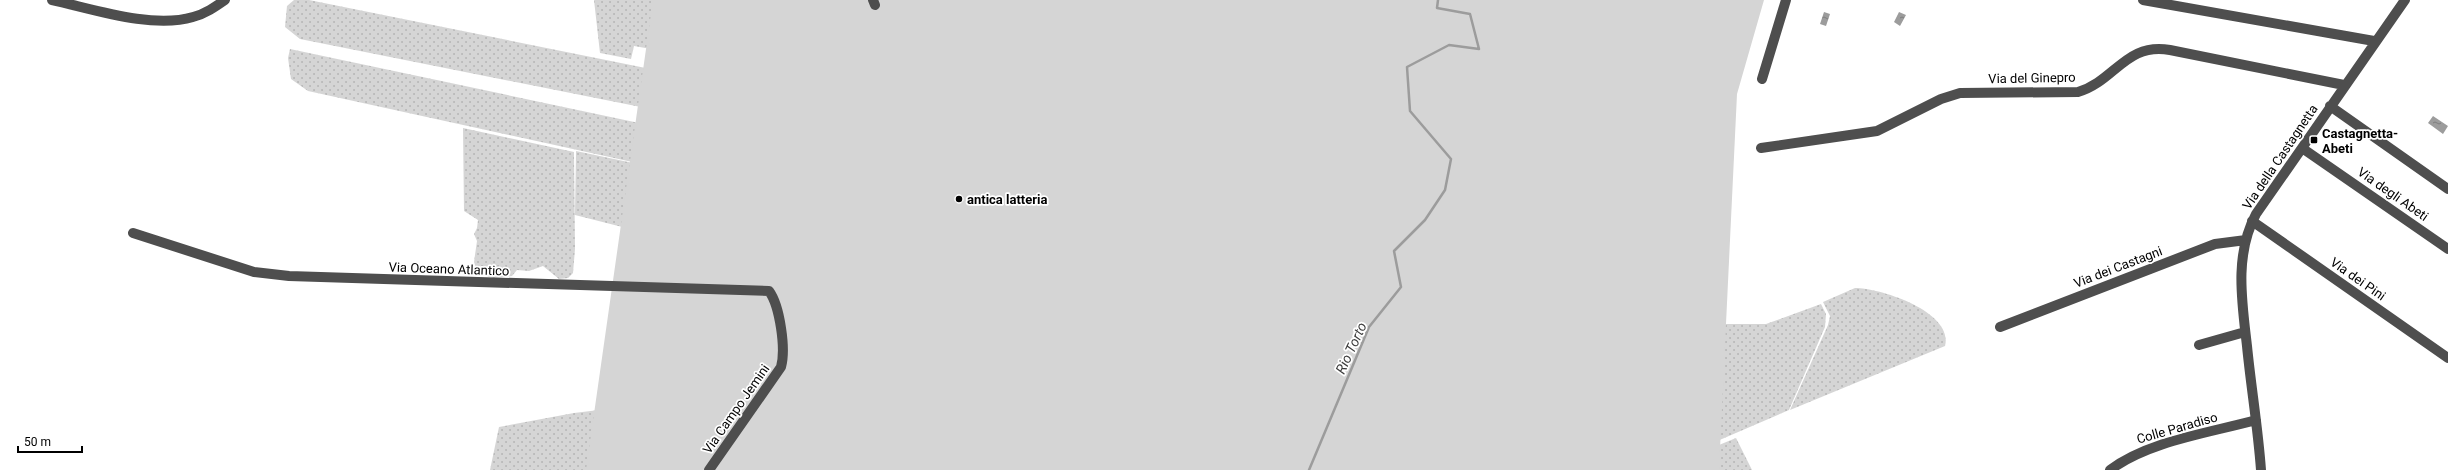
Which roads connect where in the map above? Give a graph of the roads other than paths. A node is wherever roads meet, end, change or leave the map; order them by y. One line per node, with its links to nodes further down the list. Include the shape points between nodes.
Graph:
1 (52, 0): 2 (street, via 149,19 188,19 205,13)
2 (225, 0)
3 (1786, 0): 7 (street)
4 (2143, 0): 6 (street)
5 (2405, 0): 6 (street, Via della Castagnetta)
6 (2374, 41): 8 (street, Via della Castagnetta)
7 (1762, 79)
8 (2344, 85): 9 (street, Via della Castagnetta); 10 (street, Via del Ginepro, via 2152,48 2134,54 2094,85 2078,92 1960,93 1941,99 1877,131)
9 (2330, 106): 11 (street, Via della Castagnetta); 12 (street)
10 (1761, 148)
11 (2302, 148): 13 (street, Via della Castagnetta); 16 (street, Via degli Abeti)
12 (2448, 189)
13 (2252, 221): 15 (street, Via della Castagnetta); 21 (street, Via dei Pini)
14 (133, 233): 17 (street, Via Oceano Atlantico, via 254,272 283,276)
15 (2246, 240): 18 (street, Via dei Castagni, via 2215,244); 19 (street, Via della Castagnetta, via 2241,276)
16 (2448, 249)
17 (770, 292): 23 (street, Via Campo Jemini, via 782,331 784,350 781,367)
18 (2000, 327)
19 (2245, 332): 20 (street); 22 (street, Via della Castagnetta)
20 (2199, 345)
21 (2448, 358)
22 (2256, 420): 24 (street, Colle Paradiso, via 2147,450 2127,458); 25 (street, Via della Castagnetta)
23 (709, 470)
24 (2110, 470)
25 (2261, 470)

